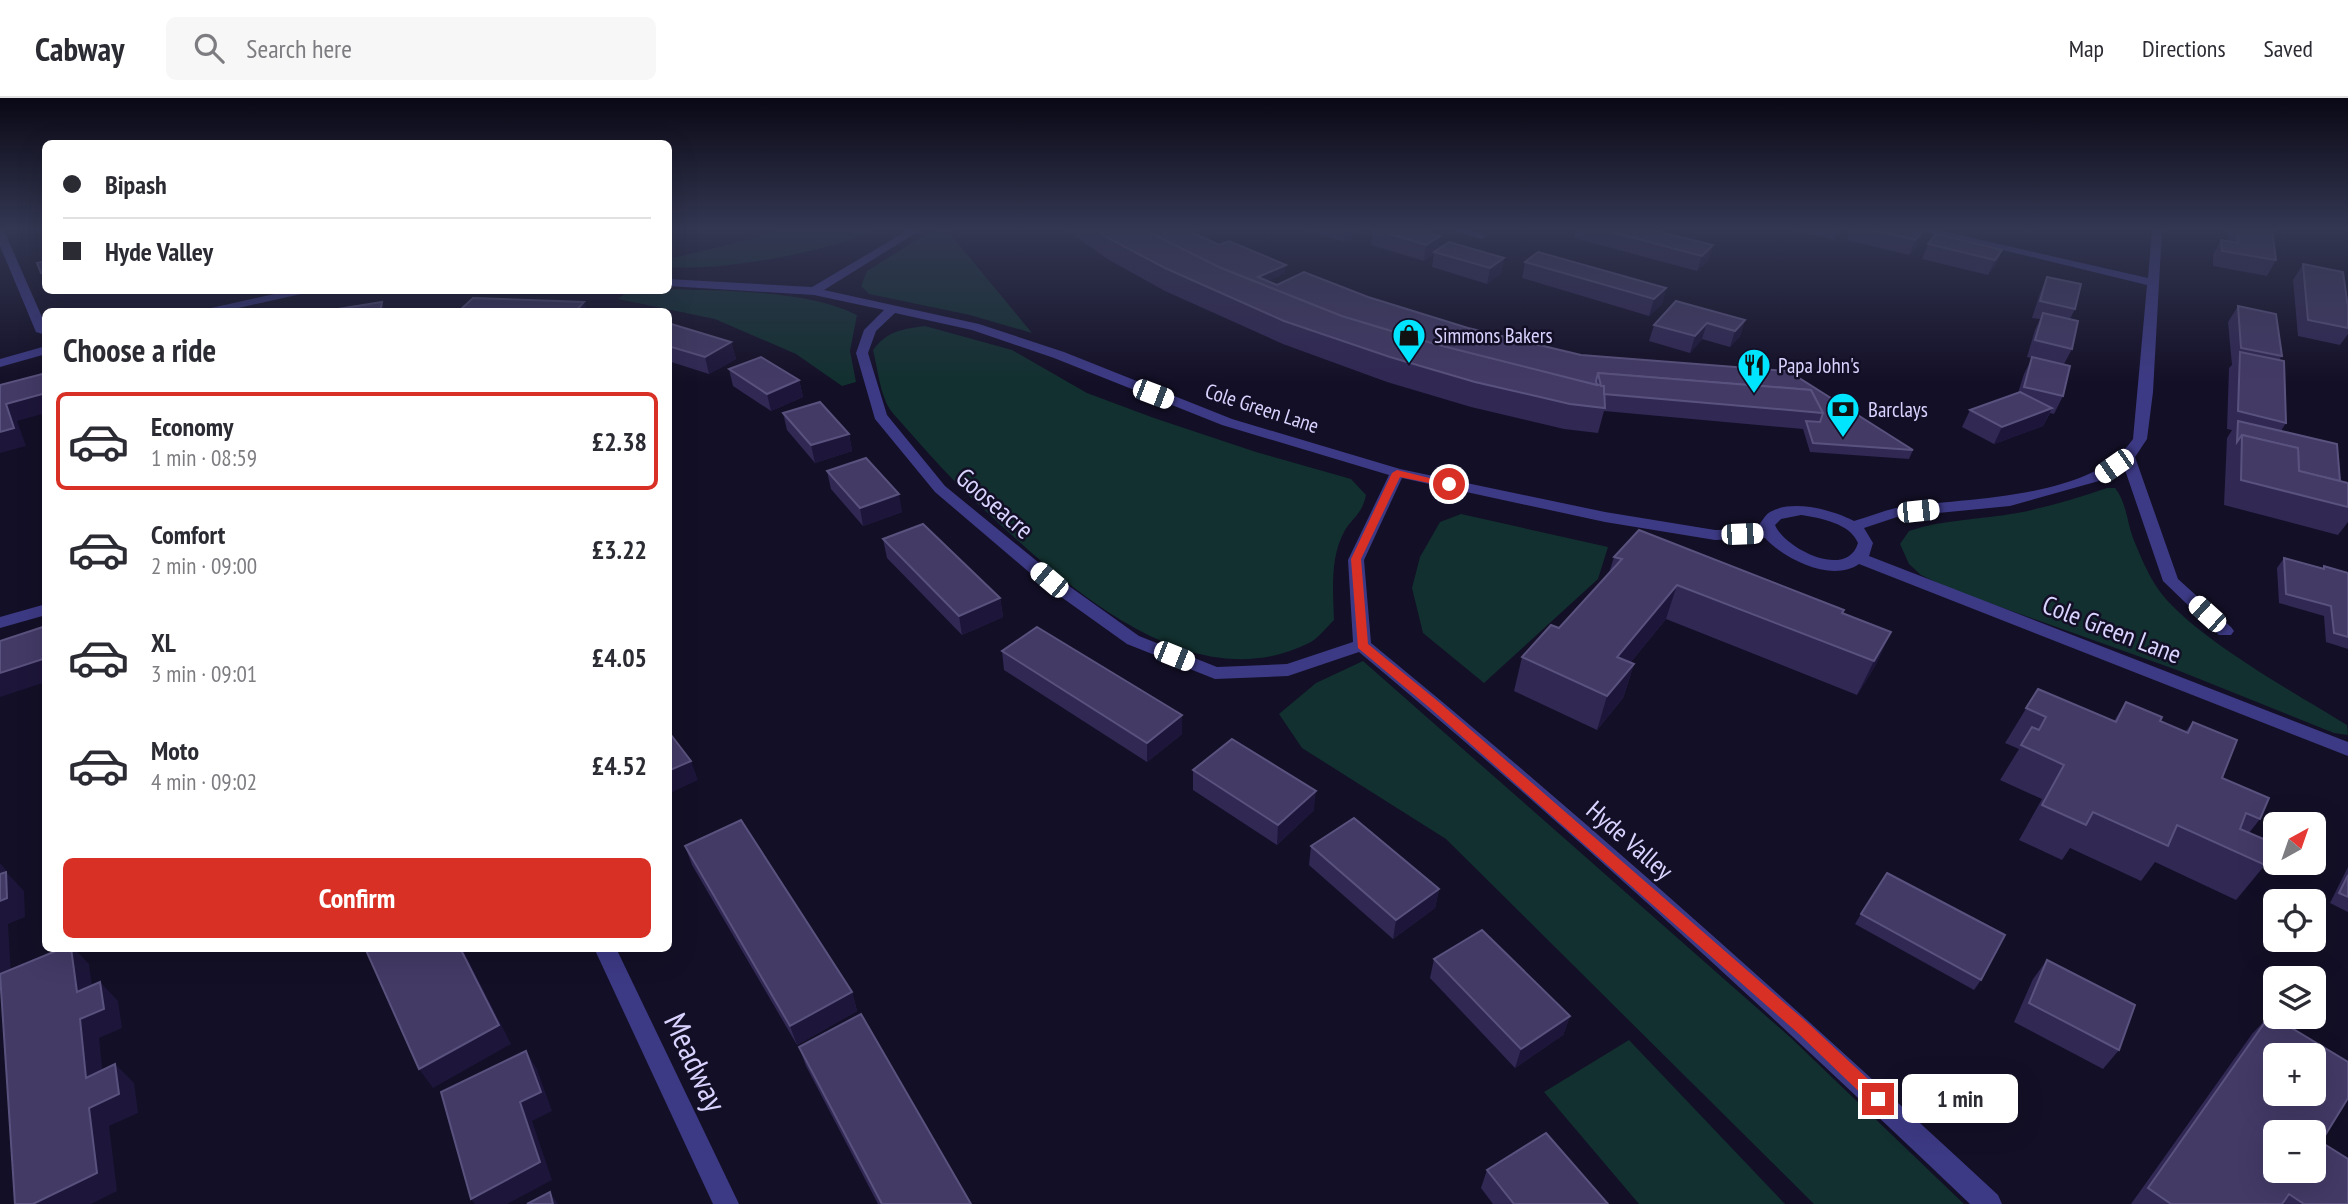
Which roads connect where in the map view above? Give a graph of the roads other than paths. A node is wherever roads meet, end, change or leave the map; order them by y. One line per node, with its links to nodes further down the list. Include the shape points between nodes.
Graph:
1 (20, 281): 13 (street)
2 (831, 281): 7 (street)
3 (2141, 281): 6 (street)
4 (2155, 281): 6 (street)
5 (672, 282): 7 (street, Cole Green Lane)
6 (2155, 284): 16 (street, via 2140,439)
7 (814, 291): 12 (street, Cole Green Lane)
8 (235, 294): 10 (street)
9 (289, 294): 10 (street)
10 (240, 302): 11 (street)
11 (215, 308)
12 (892, 309): 17 (street, Cole Green Lane, via 1021,341 1227,422); 24 (street, Gooseacre, via 870,331 862,353 880,416 940,489 1049,580 1133,640 1215,673 1289,670)
13 (41, 332)
14 (42, 351): 15 (street)
15 (0, 363)
16 (2128, 457): 18 (street, via 2101,476 2010,501 1895,513); 23 (street, via 2171,581)
17 (1397, 473): 19 (street, Cole Green Lane, via 1605,517 1716,535); 24 (street, via 1356,559)
18 (1853, 527): 19 (street, via 1822,513 1788,511 1770,519); 20 (street, via 1865,544)
19 (1768, 533): 20 (street, via 1789,553 1807,560 1836,563)
20 (1858, 558): 25 (street, Cole Green Lane)
21 (42, 610): 22 (street)
22 (0, 623)
23 (2225, 631)
24 (1362, 645): 28 (street, Hyde Valley, via 1804,1030)
25 (2348, 748)
26 (607, 952): 27 (street, Meadway)
27 (726, 1204)
28 (1990, 1204)

